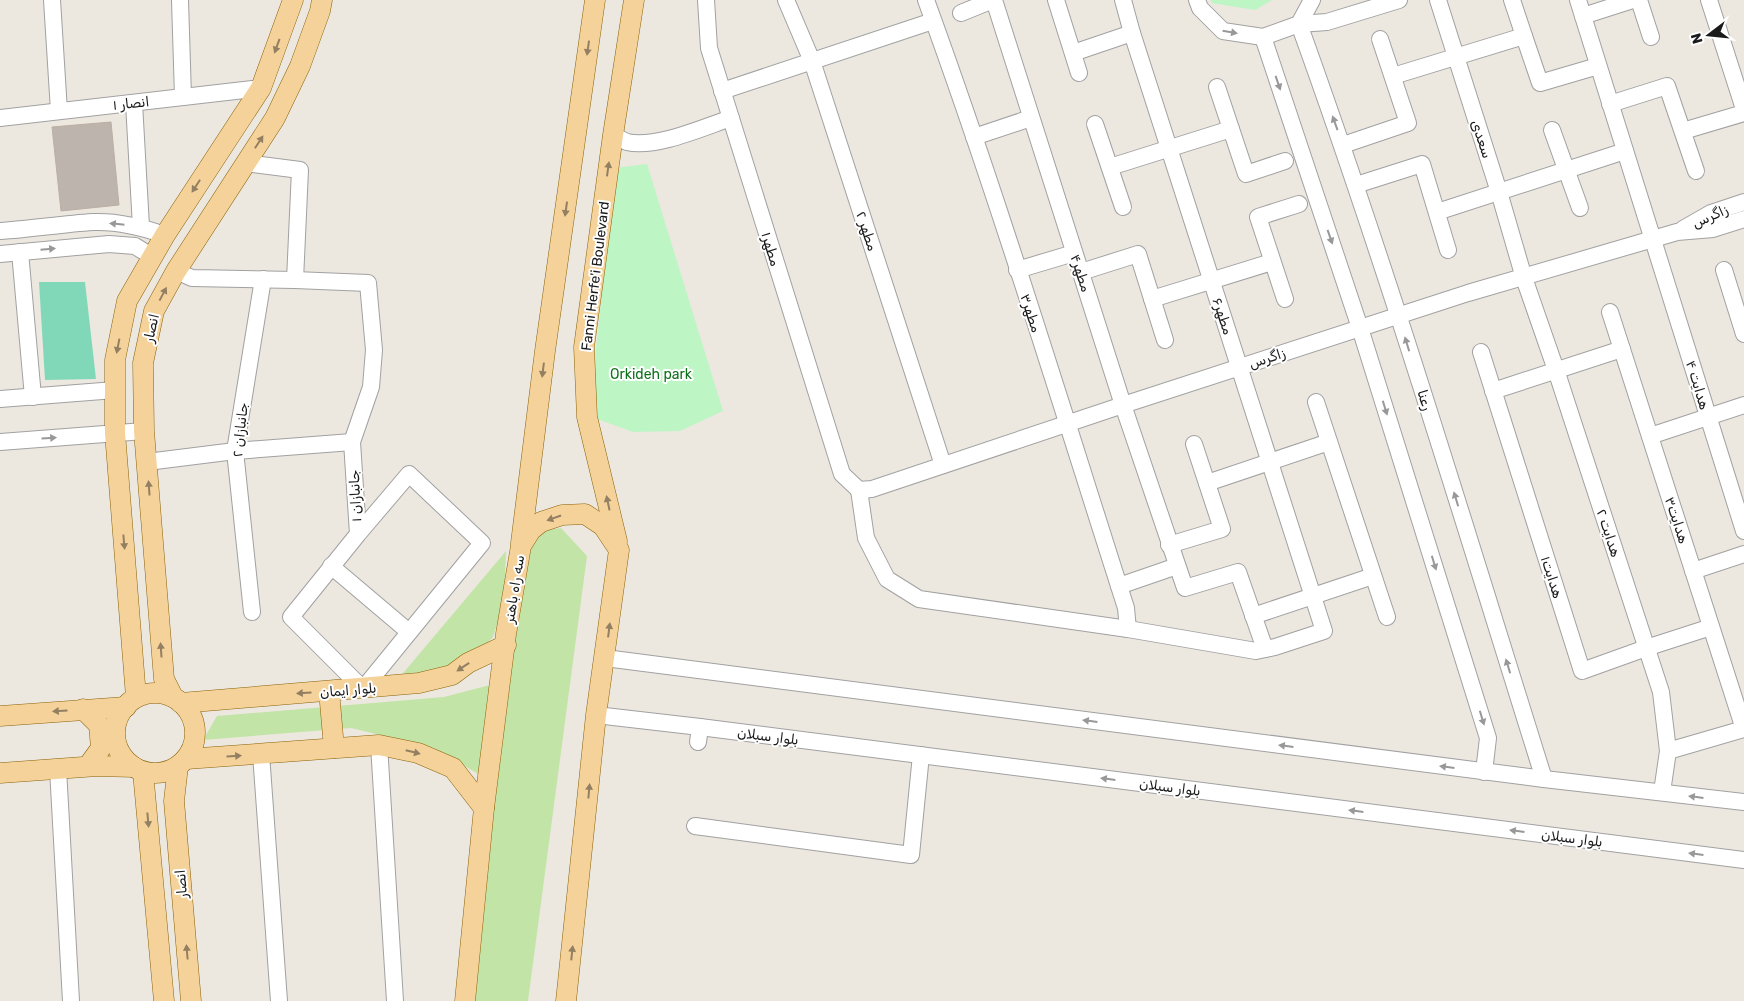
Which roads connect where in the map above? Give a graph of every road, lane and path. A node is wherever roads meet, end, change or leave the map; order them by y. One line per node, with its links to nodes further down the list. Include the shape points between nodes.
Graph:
1 (52, 0): 43 (street)
2 (180, 0): 40 (street)
3 (293, 0): 38 (main road, انصار, one-way to 38)
4 (322, 0): 58 (main road, انصار, one-way to 4, via 275,118 300,66)
5 (595, 0): 126 (main road, one-way to 126)
6 (634, 0): 52 (main road, Fanni Herfe'i Boulevard)
7 (706, 0): 39 (street, مطهر۱, via 709,48)
8 (786, 0): 33 (street, مطهر ۲)
9 (926, 0): 24 (street, مطهر۳)
10 (993, 0): 22 (street); 47 (street, مطهر۴)
11 (1056, 0): 31 (street)
12 (1123, 0): 26 (street, مطهر۶)
13 (1197, 0): 28 (street, one-way to 28, via 1200,8 1223,31)
14 (1312, 0): 25 (street)
15 (1399, 0): 25 (street, via 1327,22)
16 (1438, 0): 32 (street, سعدی)
17 (1512, 0): 27 (street)
18 (1578, 0): 23 (street, هدایت ۴)
19 (1633, 0): 23 (street)
20 (1639, 0): 29 (street)
21 (1709, 0): 44 (street)
22 (961, 13)
23 (1583, 16): 34 (street, هدایت ۴)
24 (933, 21): 33 (street); 53 (street, مطهر۳)
25 (1299, 24): 28 (street); 54 (street, رعنا, one-way to 25)
26 (1132, 33): 31 (street); 55 (street, مطهر۶)
27 (1524, 36): 32 (street); 34 (street, via 1540,84)
28 (1262, 37): 95 (street, one-way to 95)
29 (1651, 37)
30 (1380, 39): 36 (street)
31 (1072, 53): 35 (street)
32 (1456, 57): 36 (street); 63 (street, سعدی)
33 (812, 61): 39 (street); 121 (street, مطهر ۲)
34 (1598, 66): 42 (street, هدایت ۴)
35 (1079, 73)
36 (1393, 76): 54 (street, via 1408,123)
37 (1218, 87): 49 (street)
38 (261, 88): 40 (street, انصار ۱); 73 (main road, انصار, one-way to 73)
39 (722, 92): 46 (street, مطهر۱)
40 (183, 97): 41 (street, انصار ۱)
41 (134, 103): 43 (street, انصار ۱); 70 (street)
42 (1610, 104): 51 (street, via 1667,86); 56 (street, هدایت ۴)
43 (59, 111): 45 (street, انصار ۱)
44 (1744, 111): 51 (street)
45 (0, 118)
46 (731, 118): 52 (street, via 676,137 644,143 626,142); 123 (street, مطهر۱, via 842,474)
47 (1031, 118): 53 (street); 78 (street, مطهر۴)
48 (1095, 124): 59 (street)
49 (1231, 129): 55 (street); 57 (street, via 1246,174)
50 (1552, 130): 60 (street)
51 (1683, 131): 61 (street)
52 (613, 135): 128 (main road, Fanni Herfe'i Boulevard, one-way to 52, via 587,417 584,347)
53 (974, 136): 82 (street, مطهر۳)
54 (1343, 145): 62 (street, رعنا)
55 (1169, 148): 59 (street); 89 (street, مطهر۶)
56 (1625, 151): 60 (street); 74 (street, هدایت ۴)
57 (1285, 161)
58 (245, 164): 75 (main road, انصار); 88 (street, via 300,170)
59 (1110, 167): 66 (street)
60 (1566, 170): 63 (street); 67 (street)
61 (1696, 171)
62 (1356, 185): 68 (street, via 1422,164); 94 (street, رعنا)
63 (1499, 192): 68 (street); 86 (street, سعدی)
64 (1744, 202): 72 (street, زاگرس, via 1711,213)
65 (1299, 204): 81 (street, via 1258,217)
66 (1123, 206)
67 (1580, 208)
68 (1437, 212): 76 (street)
69 (1744, 219): 72 (street, زاگرس, via 1713,229)
70 (141, 227): 71 (street, one-way to 71, via 94,222); 73 (street)
71 (0, 230)
72 (1677, 232): 74 (street, زاگرس)
73 (165, 235): 75 (main road); 80 (main road, انصار)
74 (1653, 239): 86 (street, زاگرس); 109 (street, هدایت ۴)
75 (191, 246): 84 (main road, انصار)
76 (1448, 250)
77 (20, 252): 79 (street); 80 (street, one-way to 80, via 109,244 135,246); 104 (street)
78 (1074, 253): 82 (street); 85 (street, مطهر۴)
79 (0, 254)
80 (151, 256): 84 (main road); 102 (main road, انصار, one-way to 102, via 126,301 115,360)
81 (1272, 262): 89 (street); 91 (street)
82 (1017, 270): 110 (street, مطهر۳)
83 (1724, 270): 92 (street)
84 (176, 271): 87 (street, via 192,278); 111 (main road, انصار, one-way to 84, via 143,363 154,311)
85 (1081, 272): 90 (street, via 1138,254); 107 (street, مطهر۴)
86 (1524, 278): 94 (street, زاگرس); 101 (street, هدایت ۲)
87 (263, 279): 88 (street); 118 (street, جانبازان ۲)
88 (294, 280): 115 (street, جانبازان ۱, via 368,283 374,350 371,387)
89 (1212, 281): 90 (street); 100 (street, مطهر۶)
90 (1152, 299): 97 (street)
91 (1285, 299)
92 (1741, 310): 96 (street)
93 (1610, 312): 98 (street, هدایت۳)
94 (1398, 316): 95 (street, زاگرس); 165 (street, رعنا, one-way to 94)
95 (1360, 328): 100 (street, زاگرس); 163 (street, one-way to 163, via 1488,738)
96 (1744, 334)
97 (1165, 340)
98 (1622, 349): 101 (street); 113 (street, هدایت۳)
99 (1481, 352): 103 (street, هدایت۱)
100 (1239, 367): 107 (street, زاگرس); 120 (street, مطهر۶)
101 (1556, 370): 103 (street); 143 (street, هدایت ۲)
102 (115, 390): 104 (street); 112 (main road, انصار)
103 (1493, 391): 143 (street, هدایت۱, via 1582,671)
104 (32, 397): 105 (street)
105 (0, 399)
106 (1316, 402): 116 (street)
107 (1123, 405): 110 (street, زاگرس); 127 (street, مطهر۴)
108 (1744, 405): 109 (street)
109 (1707, 416): 113 (street); 124 (street, هدایت ۴)
110 (1067, 424): 121 (street, زاگرس); 134 (street, مطهر۳)
111 (144, 431): 112 (street); 119 (main road, انصار)
112 (115, 433): 114 (street, one-way to 112); 149 (main road, انصار, one-way to 149)
113 (1650, 436): 132 (street, هدایت۳)
114 (0, 442)
115 (352, 442): 118 (street); 125 (street, جانبازان ۱)
116 (1329, 442): 120 (street); 133 (street)
117 (1194, 444): 122 (street)
118 (235, 451): 119 (street); 136 (street, جانبازان ۲)
119 (146, 462): 148 (main road, انصار, one-way to 119, via 164,678)
120 (1270, 462): 122 (street); 135 (street, مطهر۶)
121 (943, 465): 123 (street, زاگرس, via 872,489)
122 (1207, 483): 127 (street, via 1222,529)
123 (859, 490): 140 (street, via 866,538 887,579 920,599)
124 (1744, 531)
125 (358, 534): 130 (street, جانبازان ۱); 141 (street, via 409,474 482,542)
126 (521, 546): 128 (main road, سه راه باهنر, one-way to 126, via 603,526 585,514 562,515 541,522 531,530); 142 (main road, سه راه باهنر)
127 (1170, 546): 131 (street, مطهر۴)
128 (619, 550): 145 (main road, one-way to 128)
129 (1744, 554): 132 (street)
130 (331, 566): 141 (street); 146 (street, جانبازان ۱, via 291,617)
131 (1177, 566): 134 (street); 137 (street, مطهر۴, via 1185,588 1238,572)
132 (1693, 571): 139 (street, هدایت۳)
133 (1373, 576): 135 (street); 138 (street)
134 (1119, 586): 140 (street, مطهر۳)
135 (1313, 596): 137 (street); 144 (street, مطهر۶, via 1324,631)
136 (252, 612)
137 (1253, 616): 144 (street)
138 (1387, 617)
139 (1711, 627): 143 (street, هدایت۱); 153 (street, هدایت۳)
140 (1128, 629): 144 (street, via 1256,651)
141 (409, 632): 146 (street)
142 (506, 645): 146 (main road, بلوار ایمان, one-way to 146, via 452,674 419,683); 168 (main road, سه راه باهنر)
143 (1646, 648): 156 (street, هدایت ۲, via 1661,692)
144 (1265, 649)
145 (605, 658): 151 (main road); 163 (street, one-way to 145)
146 (363, 688): 147 (main road, بلوار ایمان)
147 (329, 691): 148 (main road, بلوار ایمان, one-way to 148); 155 (main road)
148 (177, 700): 149 (main road, via 152,693); 159 (main road, via 188,710 195,730 191,751)
149 (131, 702): 150 (main road); 162 (main road, via 119,715 115,736 122,756)
150 (83, 710): 152 (main road, one-way to 152); 160 (main road, via 99,725 101,748)
151 (596, 715): 158 (street, بلوار سبلان, via 699,734); 178 (main road, one-way to 151)
152 (0, 716)
153 (1744, 729): 156 (street)
154 (379, 745): 155 (main road); 168 (main road, one-way to 168, via 418,753 453,768); 176 (street)
155 (334, 748): 157 (main road)
156 (1668, 751): 166 (street, هدایت ۲)
157 (261, 754): 159 (main road, one-way to 157); 174 (street)
158 (921, 755): 169 (street, via 911,855); 170 (street, بلوار سبلان, one-way to 158)
159 (182, 763): 162 (main road, via 158,773); 173 (main road, انصار, one-way to 159, via 174,801)
160 (88, 766): 161 (main road); 162 (main road)
161 (58, 769): 164 (main road); 171 (street)
162 (138, 769): 172 (main road, انصار, one-way to 172)
163 (1484, 772): 165 (street)
164 (0, 773)
165 (1544, 779): 166 (street)
166 (1662, 792): 167 (street, one-way to 166)
167 (1744, 802)
168 (484, 808): 177 (main road, سه راه باهنر)
169 (695, 826)
170 (1744, 860)
171 (71, 1001)
172 (164, 1001)
173 (191, 1001)
174 (279, 1001)
175 (388, 1001): 176 (street)
176 (395, 1001)
177 (464, 1001)
178 (566, 1001)

